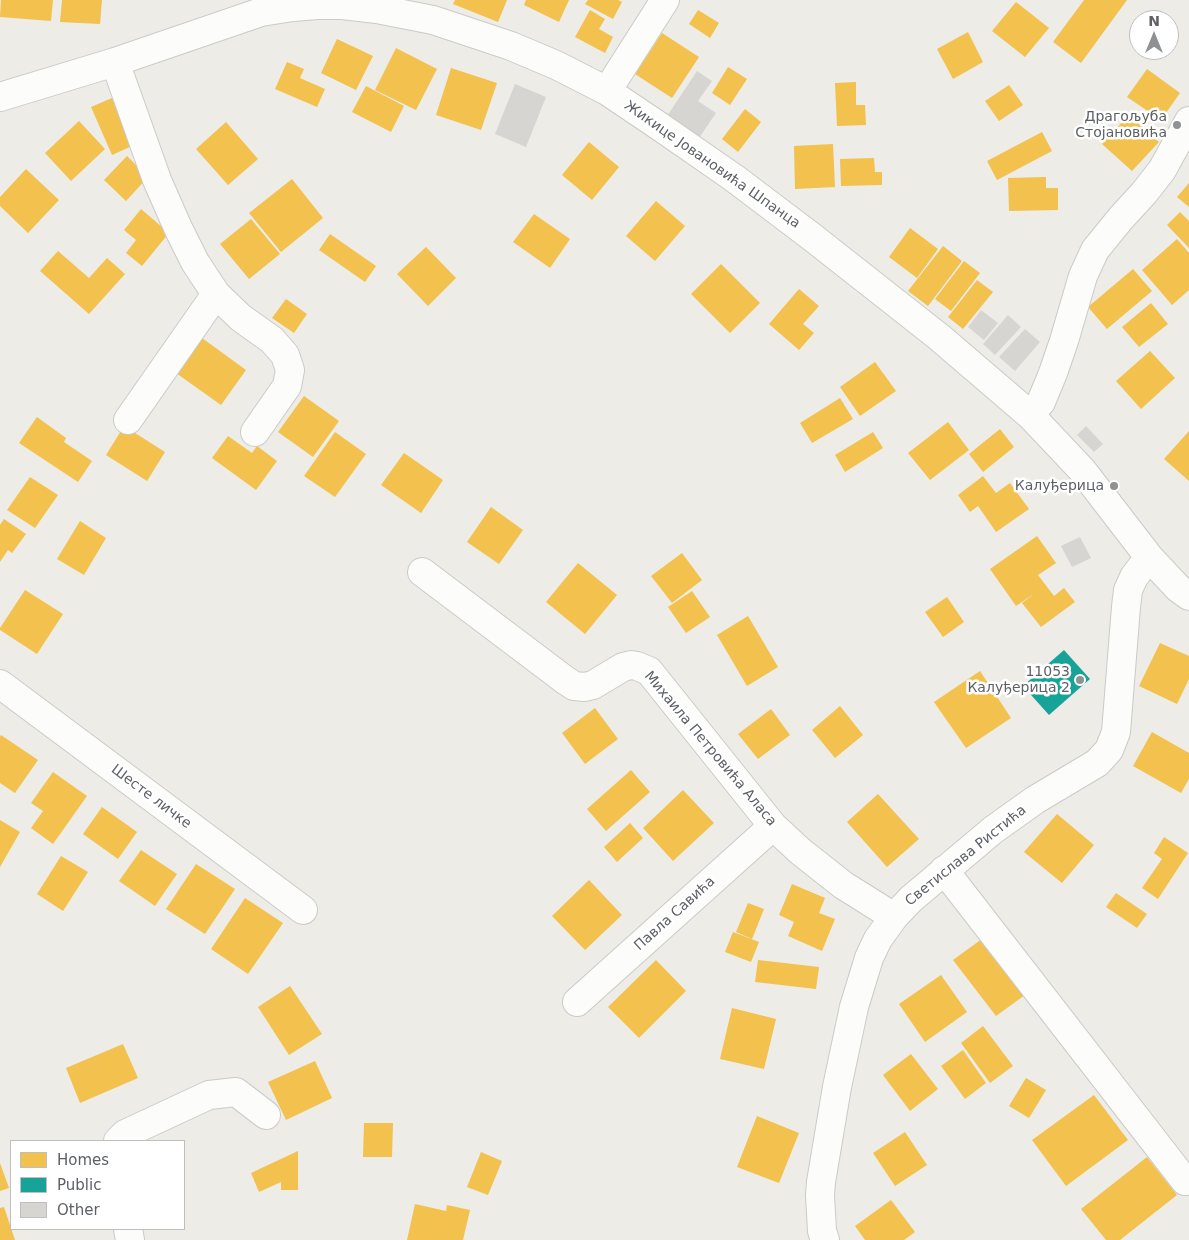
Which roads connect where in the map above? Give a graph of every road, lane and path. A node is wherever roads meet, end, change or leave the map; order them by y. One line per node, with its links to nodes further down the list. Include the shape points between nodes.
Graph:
1 (665, 0): 4 (street)
2 (378, 4): 3 (street, Жикице Јовановића Шпанца, via 317,4 261,12); 4 (street, Жикице Јовановића Шпанца, via 511,46)
3 (115, 62): 5 (street, Жикице Јовановића Шпанца); 7 (street, via 157,180 195,262)
4 (607, 91): 8 (street, Жикице Јовановића Шпанца, via 734,178 812,237 939,337)
5 (0, 97)
6 (1189, 121): 8 (street, via 1162,170 1095,250 1083,276 1053,373 1041,402)
7 (216, 294): 9 (street); 10 (street, via 241,318 272,340 285,355 290,370 287,386)
8 (1030, 415): 11 (street, Жикице Јовановића Шпанца, via 1082,470)
9 (128, 420)
10 (255, 432)
11 (1149, 557): 13 (street, Жикице Јовановића Шпанца); 16 (street, Светислава Ристића, via 1128,590 1116,732 1109,750 1097,763 1034,800)
12 (422, 572): 15 (street, Михаила Петровића Аласа, via 574,686 593,685 630,665 649,671)
13 (1189, 596)
14 (0, 684): 17 (street, Шесте личке)
15 (773, 826): 18 (street, Михаила Петровића Аласа, via 843,885); 19 (street, Павла Савића)
16 (944, 870): 18 (street, Светислава Ристића); 22 (street)
17 (303, 910)
18 (894, 917): 23 (street, Светислава Ристића, via 878,938 869,958 854,1007 821,1182)
19 (577, 1002)
20 (266, 1115): 21 (street, via 236,1092 210,1095 125,1134)
21 (119, 1140)
22 (1185, 1181)
23 (818, 1237)

